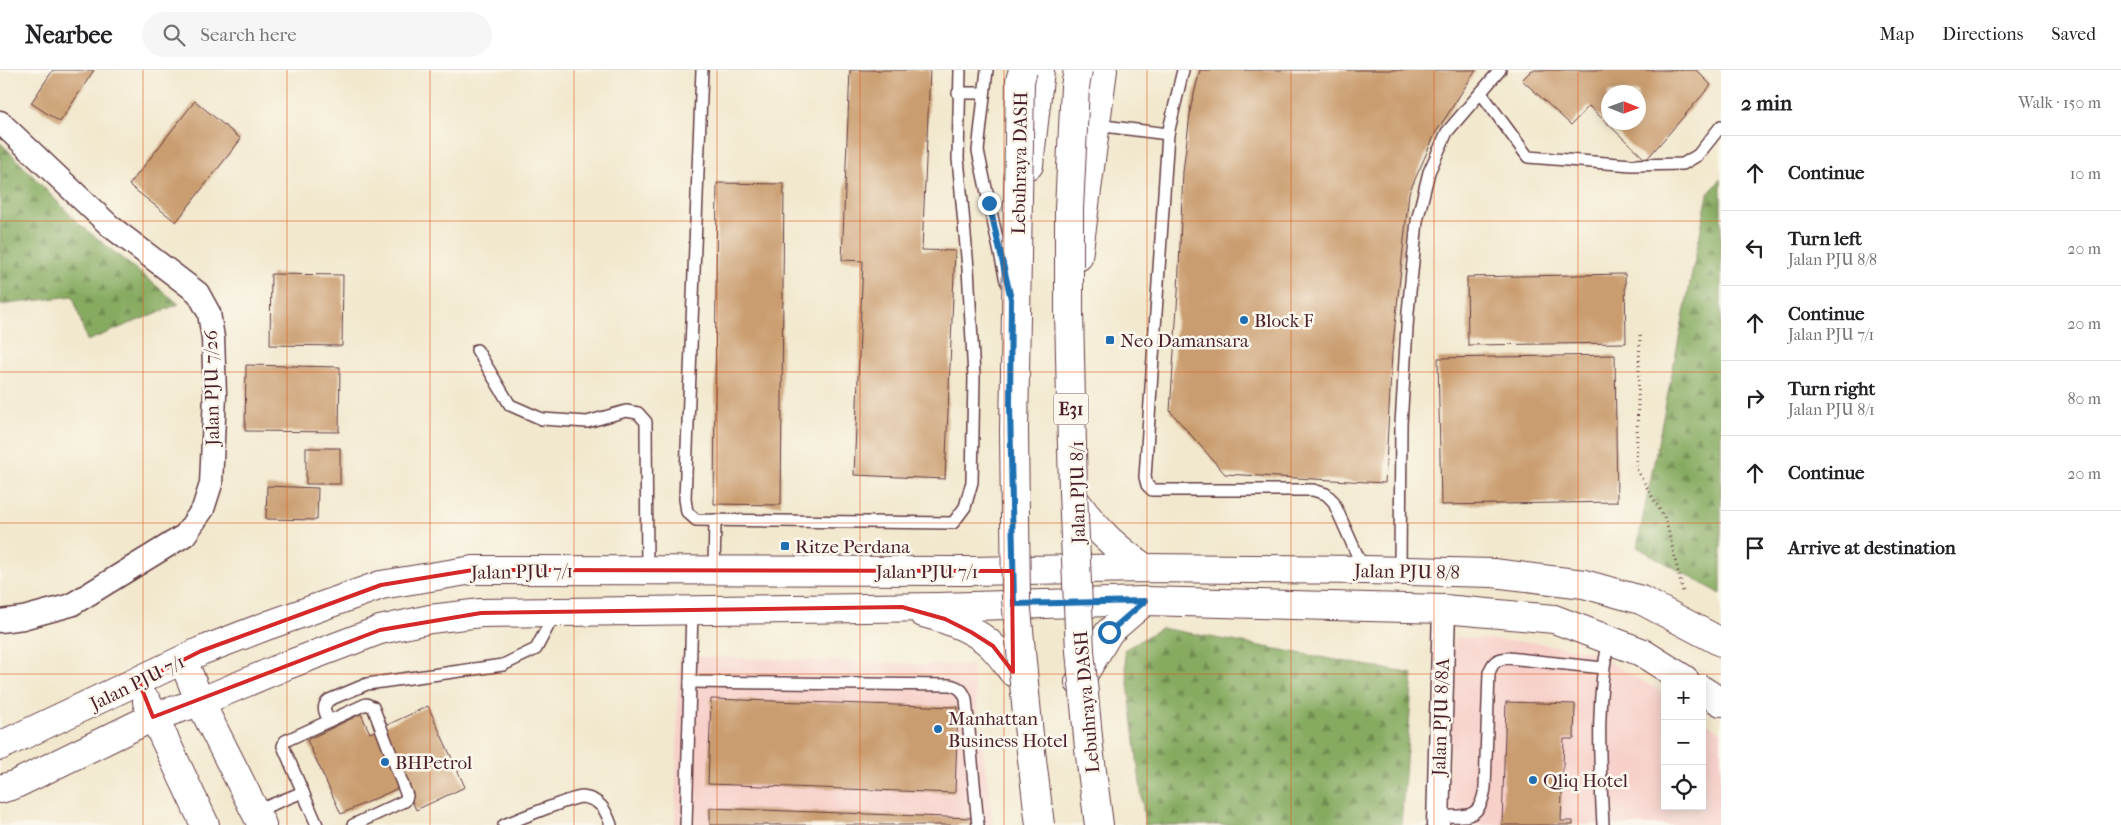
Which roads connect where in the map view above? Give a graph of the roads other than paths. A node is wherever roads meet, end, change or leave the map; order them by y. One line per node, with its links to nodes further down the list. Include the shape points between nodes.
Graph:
1 (702, 70): 20 (lane, via 685,498 690,517)
2 (960, 70): 11 (lane)
3 (987, 70): 12 (lane)
4 (1023, 70): 65 (main road, Lebuhraya DASH, bridge, via 1020,80 1014,421 1016,599)
5 (1040, 70): 17 (main road)
6 (1078, 70): 67 (main road, Lebuhraya DASH / E31, bridge, via 1069,209 1073,492 1080,651 1088,748)
7 (1103, 70): 14 (main road, Jalan PJU 8/1)
8 (1184, 70): 16 (lane)
9 (1500, 70): 10 (lane)
10 (1480, 92): 15 (lane, via 1528,157 1632,165 1683,164 1698,155); 24 (lane, via 1447,132 1429,172 1417,221 1401,424)
11 (958, 93): 12 (lane); 20 (lane, via 958,158 974,377 972,482 965,507 953,524)
12 (984, 93): 17 (lane, via 978,151)
13 (0, 122): 35 (street, Jalan PJU 7/26, via 110,226 198,293 209,313 215,395 211,484 203,509 186,535 71,605)
14 (1096, 125): 16 (lane); 19 (main road, Jalan PJU 8/1, via 1074,286)
15 (1721, 126)
16 (1168, 134): 23 (lane, via 1146,485 1152,490 1313,490 1326,494 1334,501)
17 (1011, 299): 27 (main road)
18 (476, 350): 25 (lane, via 510,405 542,419 587,422 626,411 638,413 646,422)
19 (1077, 503): 21 (main road, via 1116,548); 22 (main road, Jalan PJU 8/1)
20 (715, 520): 26 (lane)
21 (1146, 568): 22 (main road, Jalan PJU 8/8); 23 (main road, Jalan PJU 8/8)
22 (1079, 569): 27 (main road, Jalan PJU 7/1); 29 (main road, Jalan PJU 8/1)
23 (1364, 570): 24 (main road, Jalan PJU 8/8)
24 (1400, 570): 37 (main road, Jalan PJU 8/8, via 1493,573 1584,584 1640,600)
25 (647, 571): 26 (main road, Jalan PJU 7/1); 38 (main road, Jalan PJU 7/1, via 473,570 381,585 269,624)
26 (714, 571): 27 (main road, Jalan PJU 7/1)
27 (1012, 571): 30 (main road)
28 (1145, 601): 29 (main road, Jalan PJU 8/8); 32 (main road, Jalan PJU 8/8); 44 (main road, via 1109,632)
29 (1078, 602): 30 (main road, Jalan PJU 7/1); 44 (main road, Jalan PJU 8/1)
30 (1014, 604): 31 (main road, Jalan PJU 7/1); 40 (main road)
31 (902, 607): 33 (main road, Jalan PJU 7/1); 40 (main road, via 945,619 971,632 993,646)
32 (1444, 608): 36 (main road, Jalan PJU 8/8, via 1554,619); 56 (street, Jalan PJU 8/8A)
33 (692, 611): 34 (main road, Jalan PJU 7/1); 43 (lane)
34 (555, 613): 46 (main road, Jalan PJU 7/1, via 481,613 430,619 380,630); 49 (lane, via 536,649 503,665 367,684 324,704)
35 (0, 622)
36 (1609, 640): 39 (lane); 41 (main road, Jalan PJU 8/8, via 1641,652)
37 (1721, 642)
38 (183, 660): 42 (main road, Jalan PJU 7/1); 46 (main road)
39 (1603, 668): 56 (lane, via 1508,658 1493,663 1489,673 1483,803 1468,815); 68 (lane, via 1599,756)
40 (1013, 672): 64 (main road)
41 (1678, 675)
42 (139, 682): 48 (main road); 51 (main road, Jalan PJU 7/1)
43 (690, 682): 62 (lane); 63 (lane, via 958,687 966,699)
44 (1079, 682): 66 (main road, Jalan PJU 8/1)
45 (1706, 693): 47 (main road)
46 (200, 702): 48 (main road, Jalan PJU 7/1); 55 (main road)
47 (1721, 702)
48 (153, 717): 50 (main road, Jalan PJU 7/1); 52 (main road)
49 (329, 721): 54 (lane, via 285,741 283,746); 59 (lane, via 366,704 373,707 407,796 405,801)
50 (119, 733): 52 (main road, via 150,740); 53 (main road, Jalan PJU 7/1)
51 (0, 746)
52 (173, 759): 57 (main road)
53 (0, 789)
54 (303, 792): 55 (lane); 58 (lane)
55 (258, 818)
56 (1438, 820)
57 (205, 825)
58 (317, 825)
59 (353, 825)
60 (504, 825): 61 (lane, via 580,797 605,809)
61 (611, 825)
62 (686, 825)
63 (978, 825)
64 (1029, 825)
65 (1040, 825)
66 (1094, 825)
67 (1099, 825)
68 (1603, 825)

